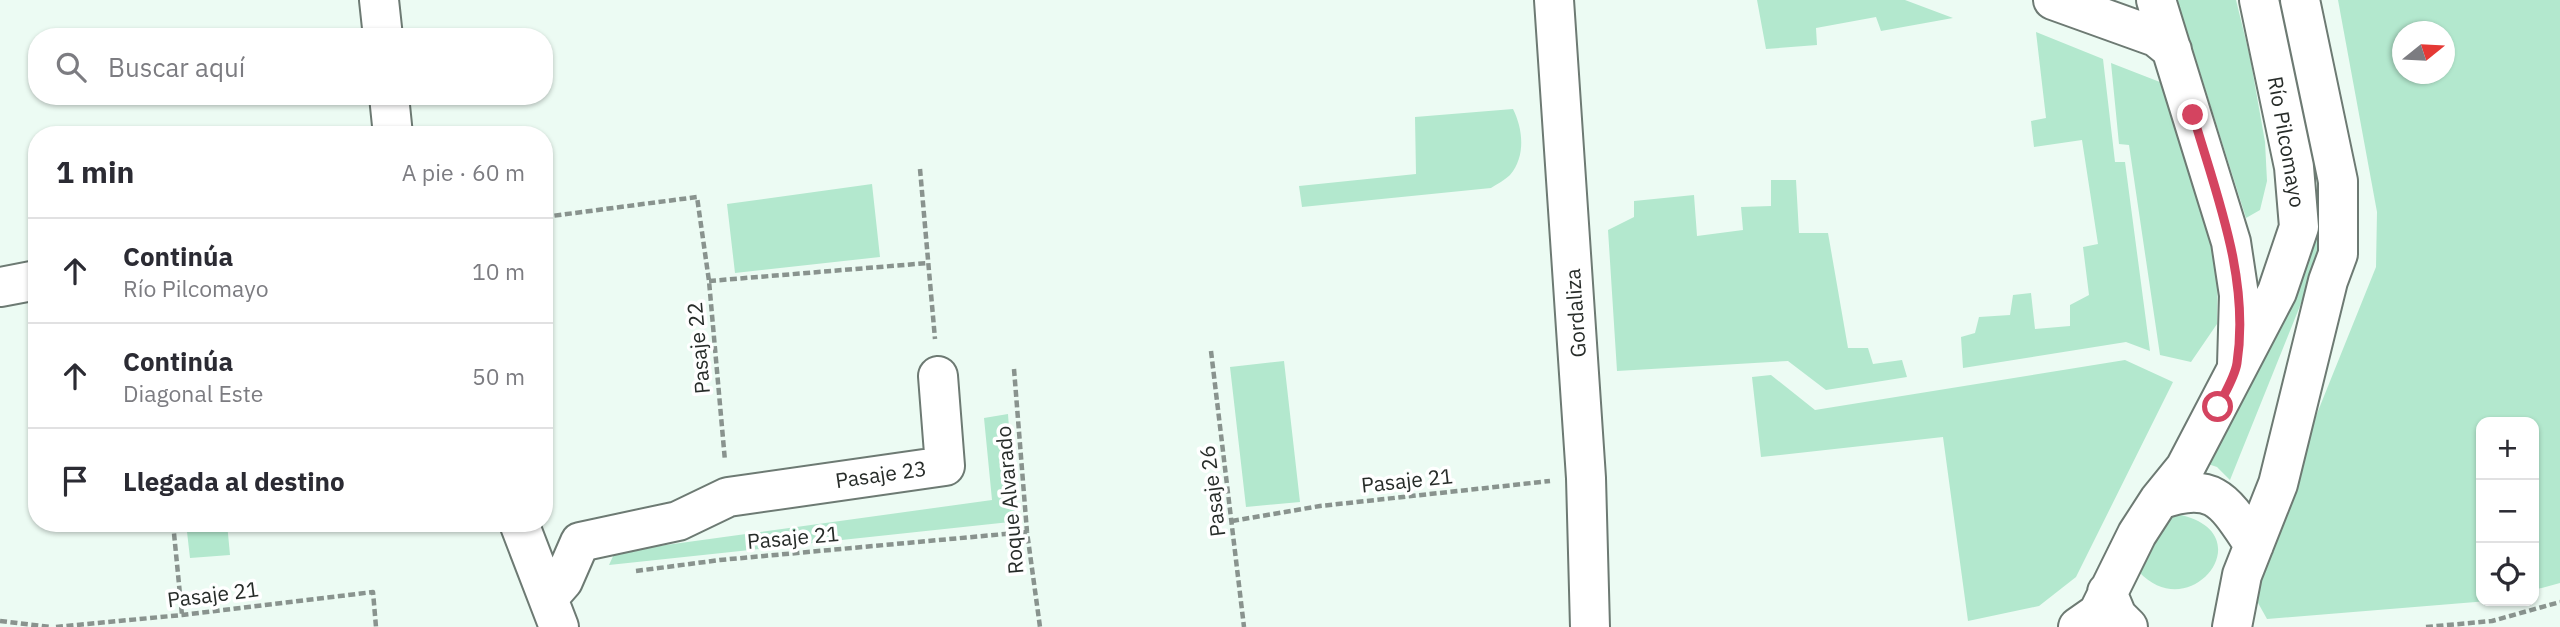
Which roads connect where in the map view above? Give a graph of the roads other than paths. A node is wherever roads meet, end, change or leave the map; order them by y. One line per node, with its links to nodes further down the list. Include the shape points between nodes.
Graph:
1 (379, 0): 7 (street)
2 (1554, 0): 20 (street, Gordaliza, via 1586,478)
3 (2053, 0): 8 (street, via 2156,37)
4 (2156, 0): 8 (street)
5 (2259, 0): 13 (street, Río Pilcomayo, via 2294,167 2299,227 2277,292)
6 (2300, 0): 17 (street, Río Pilcomayo, via 2338,181 2338,254 2278,484)
7 (382, 28)
8 (2172, 50): 13 (street, via 2231,242 2239,295)
9 (390, 105): 10 (street)
10 (392, 126)
11 (28, 282): 12 (street)
12 (0, 287)
13 (2237, 365): 15 (street, Río Pilcomayo, via 2185,468)
14 (938, 376): 18 (street, Pasaje 23, via 945,466 728,497 678,521 580,542)
15 (2159, 500): 17 (street, via 2199,492 2227,505); 19 (street, Río Pilcomayo, via 2137,534)
16 (523, 532): 18 (street)
17 (2254, 545): 21 (street, Río Pilcomayo, via 2240,582)
18 (554, 612)
19 (2103, 615)
20 (1590, 627)
21 (2232, 627)

